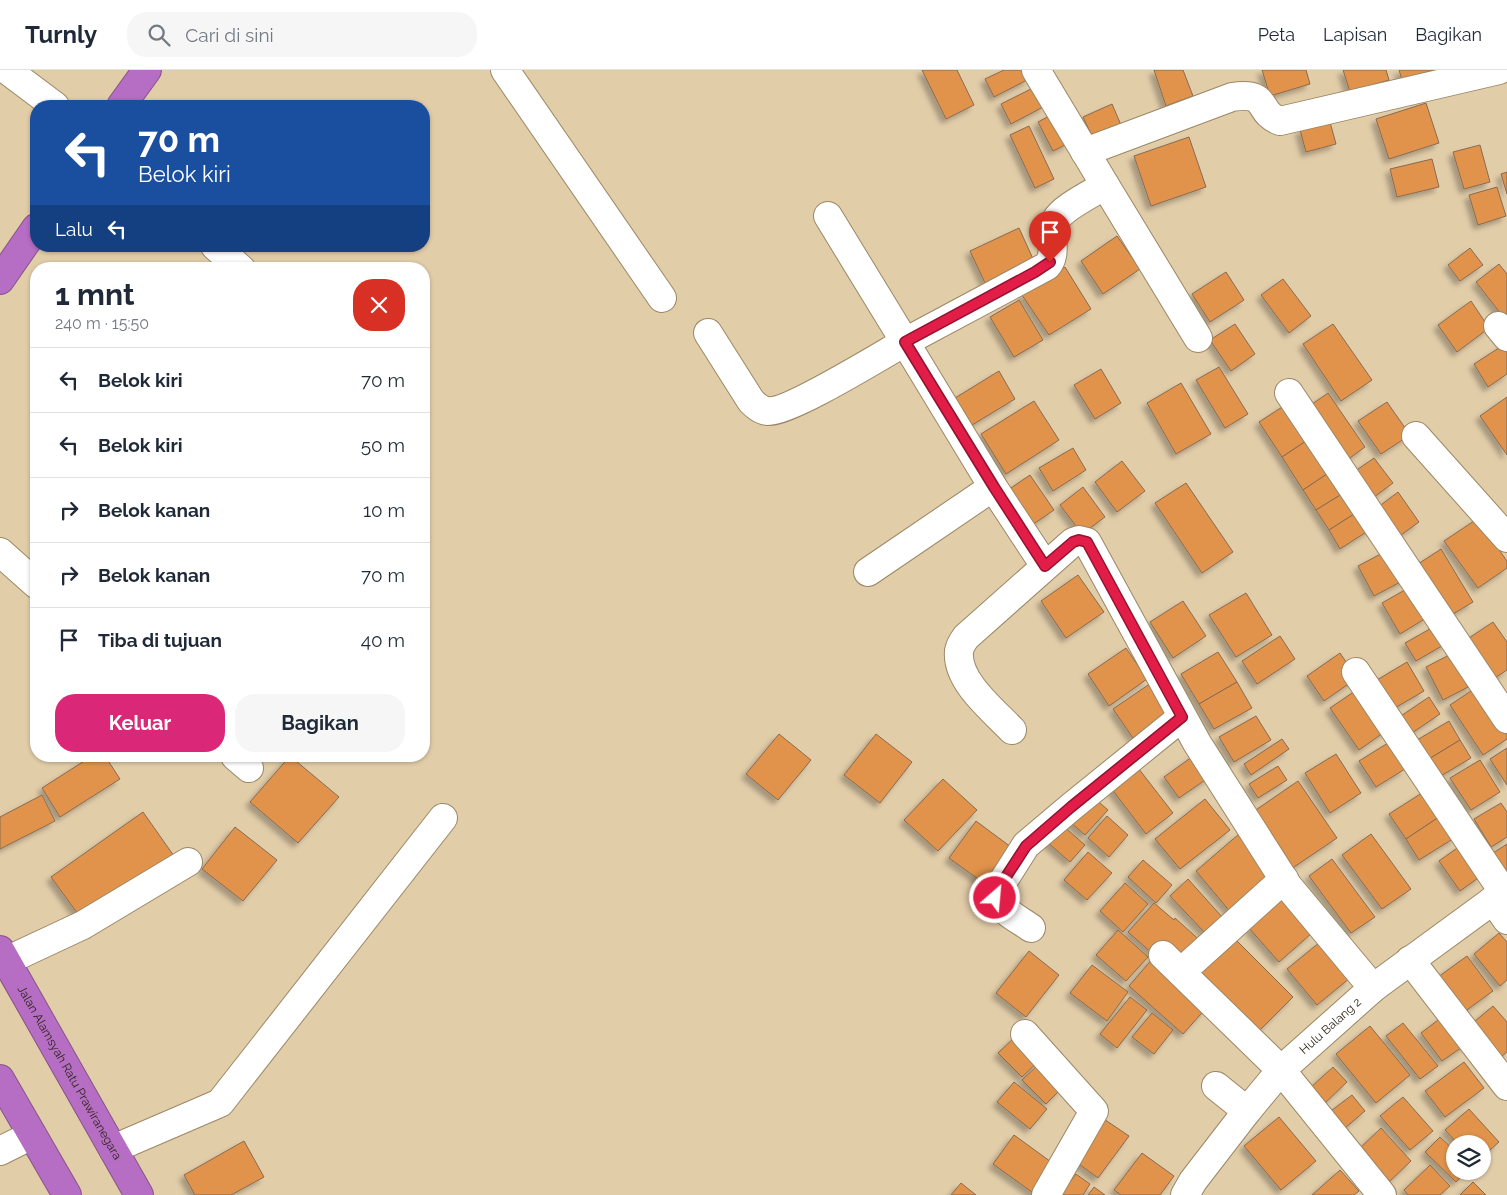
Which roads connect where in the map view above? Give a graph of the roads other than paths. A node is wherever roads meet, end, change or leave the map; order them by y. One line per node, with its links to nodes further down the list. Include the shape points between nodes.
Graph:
1 (7, 70): 6 (street)
2 (146, 70): 7 (highway)
3 (505, 70): 15 (street)
4 (1036, 70): 8 (street)
5 (1500, 70): 8 (street, via 1280,121 1270,116 1256,98 1248,95 1232,97)
6 (47, 100)
7 (125, 100)
8 (1085, 152): 9 (street)
9 (1105, 186): 17 (street); 18 (street, via 1056,220 1053,256 1047,266)
10 (828, 216): 18 (street)
11 (30, 237): 14 (highway)
12 (222, 252): 13 (street)
13 (233, 262)
14 (0, 280)
15 (662, 298)
16 (708, 332): 18 (street, via 751,401 766,411 793,405)
17 (1198, 338)
18 (905, 342): 21 (street)
19 (1289, 393): 29 (street)
20 (1416, 436): 22 (street)
21 (994, 487): 24 (street); 25 (street)
22 (1507, 538)
23 (0, 552): 26 (street)
24 (1045, 566): 28 (street, via 1073,542 1087,542); 30 (street, via 966,637 959,648 959,661 970,686)
25 (868, 572)
26 (30, 579)
27 (1356, 672): 34 (street)
28 (1182, 717): 33 (street); 35 (street, via 1026,846 995,898)
29 (1507, 718)
30 (1012, 730)
31 (443, 818): 46 (street, via 220,1103)
32 (188, 862): 36 (street, via 83,925)
33 (1284, 879): 38 (street); 40 (street, via 1172,964)
34 (1503, 901): 37 (street, Hulu Balang 2)
35 (1031, 928)
36 (3, 956): 46 (highway, Jalan Alamsyah Ratu Prawiranegara)
37 (1410, 960): 38 (street, Hulu Balang 2); 43 (street)
38 (1373, 988): 40 (street, Hulu Balang 2)
39 (1025, 1034): 50 (street, via 1094,1111)
40 (1281, 1070): 44 (street, Hulu Balang 2); 52 (street)
41 (0, 1079): 45 (highway)
42 (1216, 1086): 44 (street)
43 (1507, 1086)
44 (1247, 1110): 51 (street, Hulu Balang 2)
45 (32, 1135): 47 (street); 48 (highway)
46 (113, 1150): 49 (highway, Jalan Alamsyah Ratu Prawiranegara)
47 (0, 1151)
48 (67, 1195)
49 (139, 1195)
50 (1046, 1195)
51 (1185, 1195)
52 (1382, 1195)

